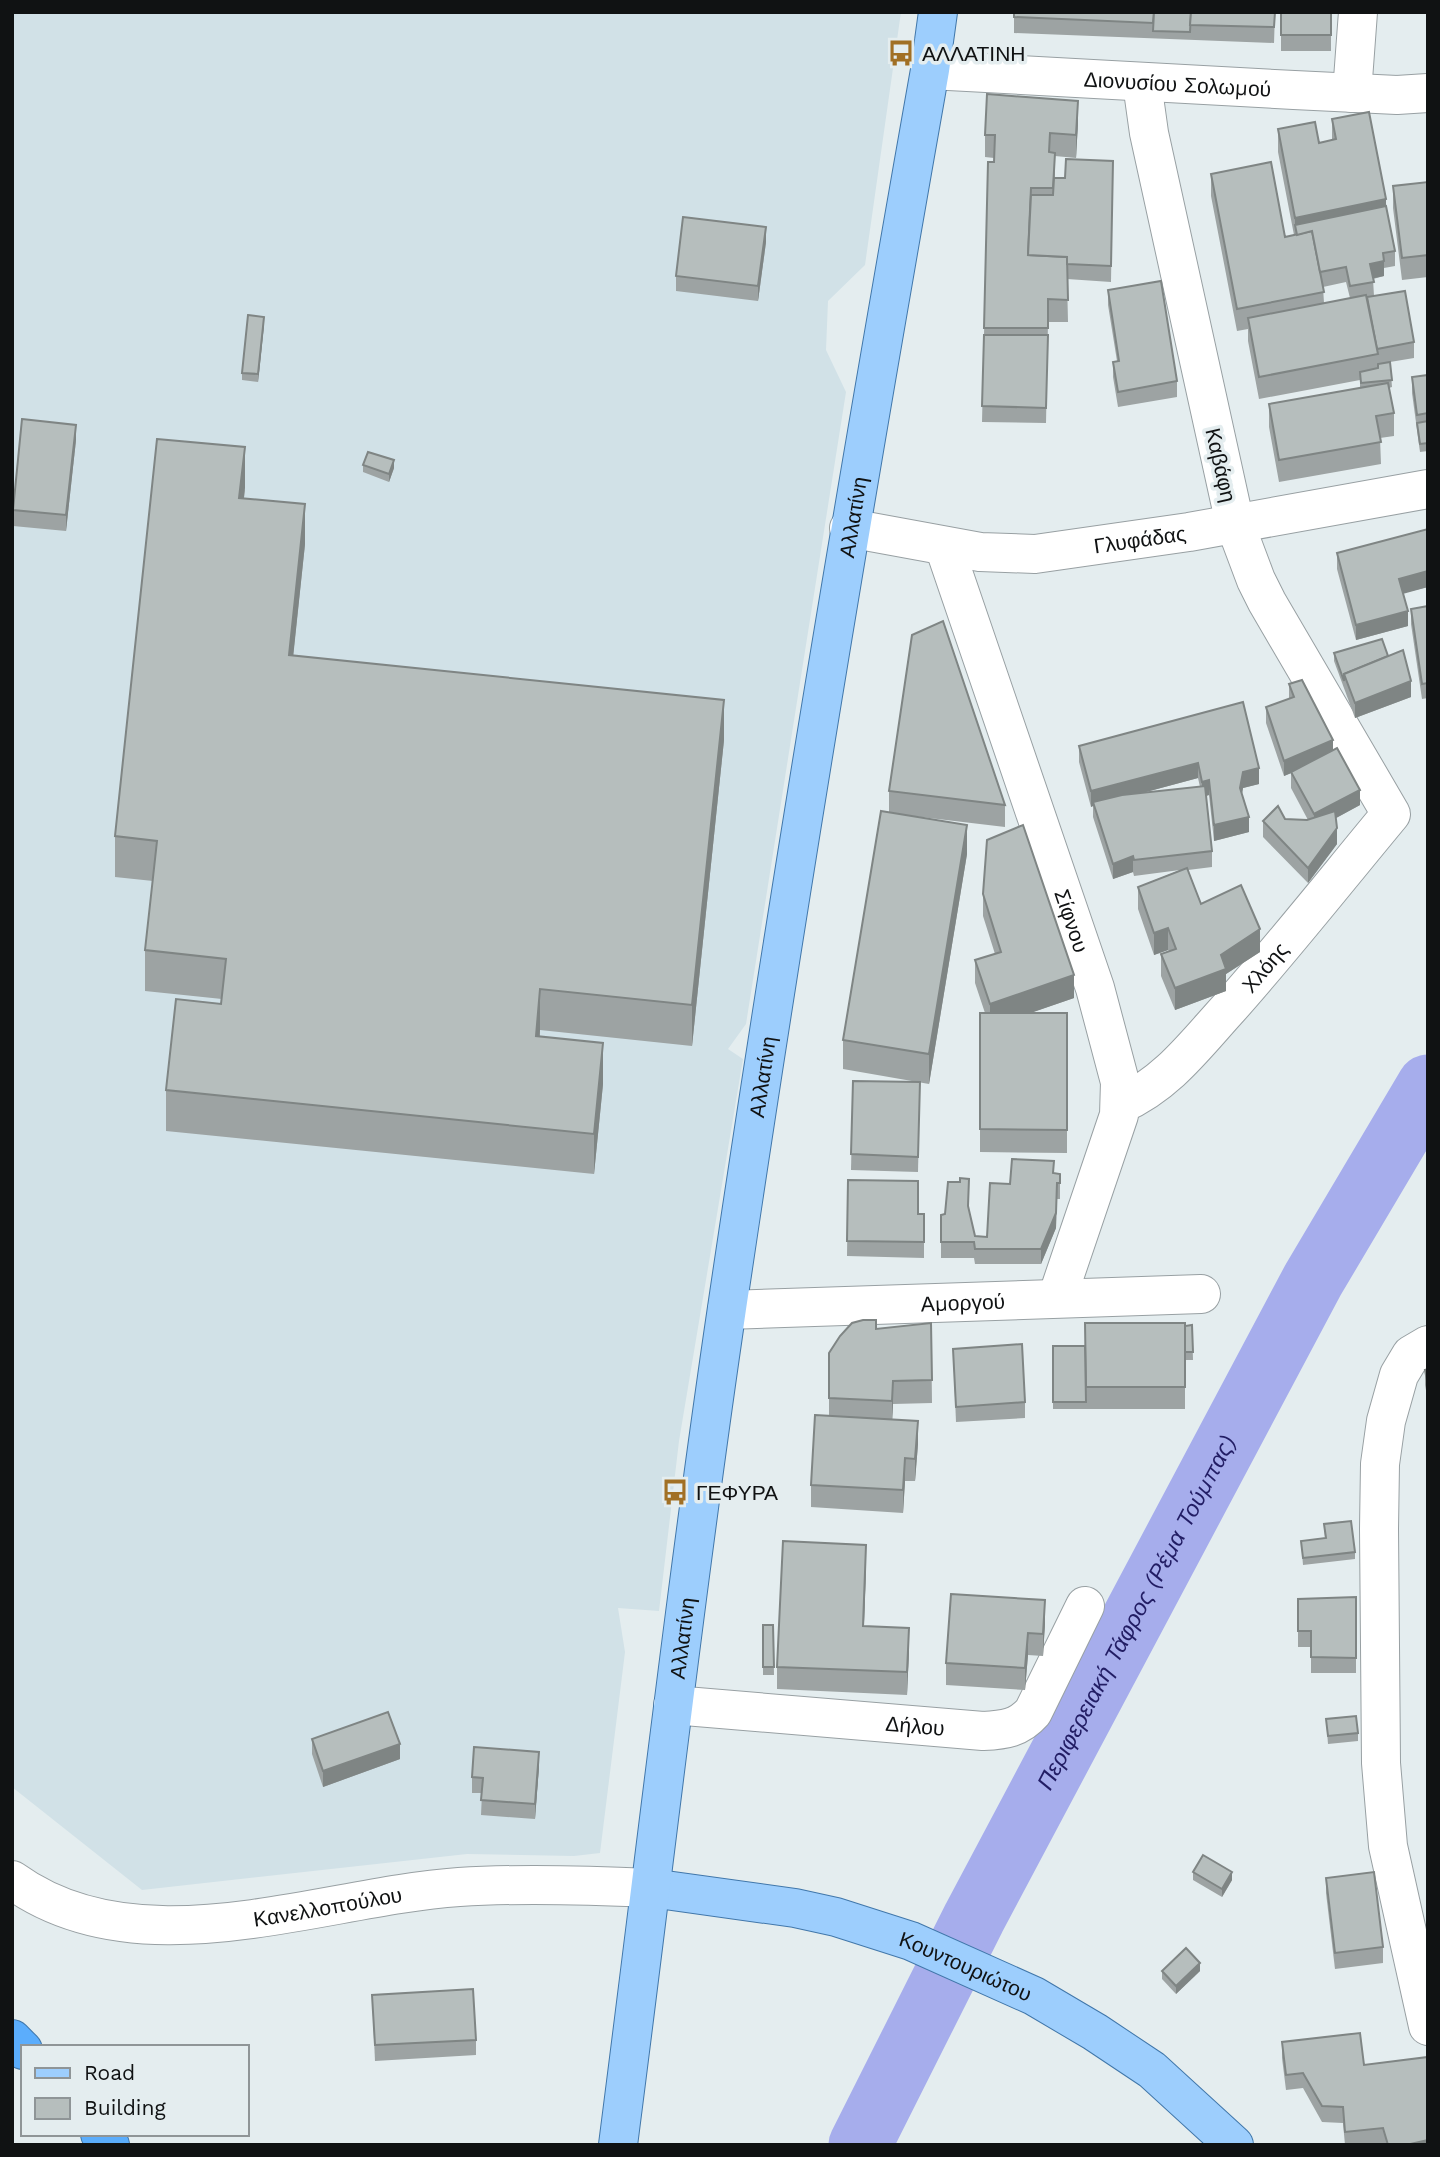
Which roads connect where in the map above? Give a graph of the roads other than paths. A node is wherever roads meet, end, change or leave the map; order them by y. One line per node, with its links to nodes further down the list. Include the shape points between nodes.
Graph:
1 (938, 12): 3 (main road, Αλλατίνη)
2 (1358, 12): 5 (street)
3 (930, 70): 4 (street, Διονυσίου Σολωμού); 9 (main road, Αλλατίνη)
4 (1142, 83): 5 (street, Διονυσίου Σολωμού); 8 (street, Καβάφη)
5 (1352, 93): 6 (street, Διονυσίου Σολωμού)
6 (1428, 93)
7 (1428, 489): 8 (street, Γλυφάδας)
8 (1235, 524): 10 (street, Γλυφάδας, via 1035,554); 11 (street, Καβάφη, via 1267,602)
9 (849, 528): 10 (street, Γλυφάδας); 15 (main road, Αλλατίνη)
10 (944, 546): 12 (street, Σίφνου, via 1095,988 1115,1060)
11 (1391, 814): 12 (street, Χλόης, via 1185,1057 1149,1089)
12 (1121, 1104): 14 (street, Σίφνου)
13 (1201, 1294): 14 (street, Αμοργού)
14 (1057, 1298): 15 (street, Αμοργού)
15 (727, 1310): 18 (main road, Αλλατίνη)
16 (1428, 1345): 21 (street, via 1411,1354 1399,1375 1386,1421 1379,1529 1381,1763 1388,1846)
17 (1085, 1606): 18 (street, Δήλου, via 1033,1712 1023,1724 1005,1730)
18 (673, 1705): 20 (main road, Αλλατίνη)
19 (12, 1880): 20 (street, Κανελλοπούλου, via 30,1894 67,1910 154,1926 253,1918 458,1887)
20 (651, 1888): 22 (main road, Αλλατίνη); 23 (main road, Κουντουριώτου, via 795,1908 911,1941 1034,1996 1096,2032 1152,2070)
21 (1428, 2026)
22 (618, 2145)
23 (1234, 2145)

